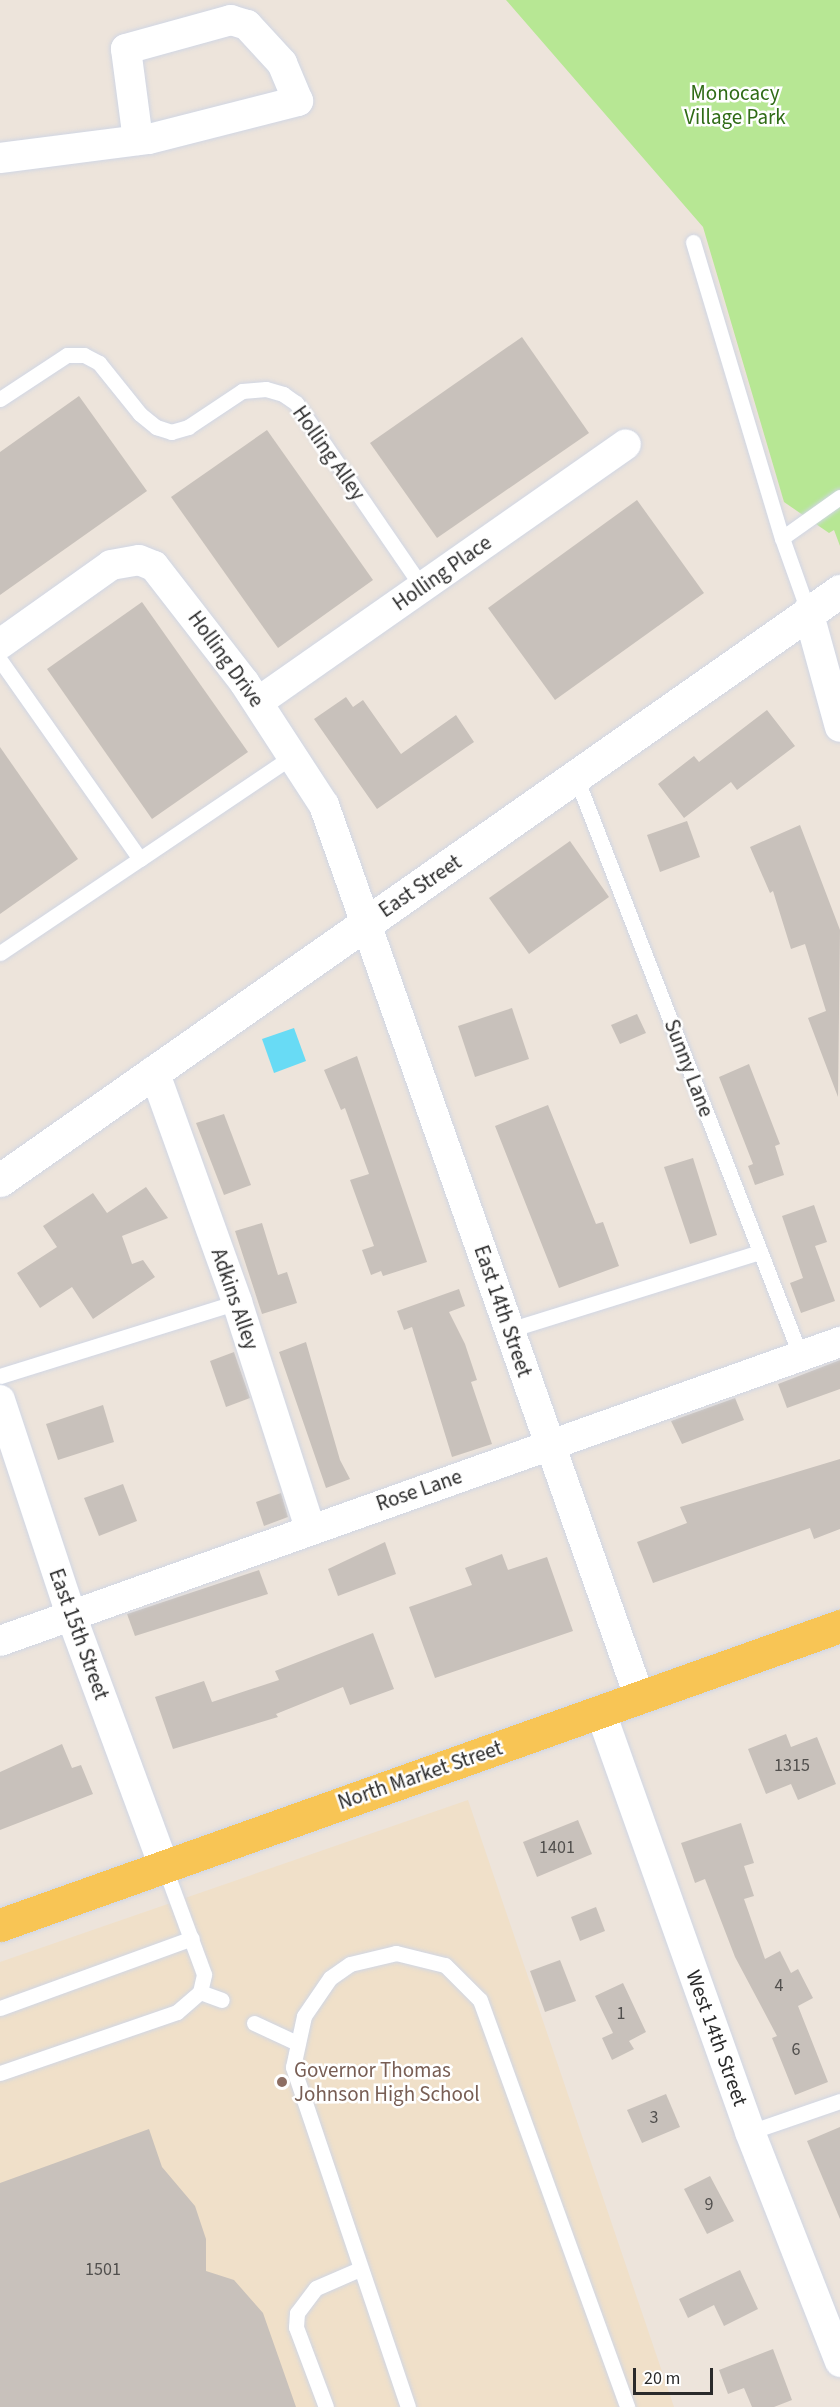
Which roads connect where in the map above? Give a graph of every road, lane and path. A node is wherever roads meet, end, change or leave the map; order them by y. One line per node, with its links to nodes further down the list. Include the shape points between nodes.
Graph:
1 (138, 140): 1 (street, via 149,139 298,101 282,63 248,25 231,20 126,49); 2 (street)
2 (0, 158)
3 (693, 242): 7 (lane)
4 (0, 399): 8 (lane, Holling Alley, via 56,360 76,355 99,363 140,414 156,427 171,432 188,428 242,391 266,389 283,394 296,403)
5 (626, 444): 8 (street, Holling Place)
6 (840, 497): 7 (lane)
7 (782, 538): 10 (lane)
8 (422, 587): 13 (street, Holling Place)
9 (840, 591): 10 (main road, East Street)
10 (808, 611): 14 (street); 16 (main road, East Street)
11 (0, 644): 13 (street, Holling Drive, via 111,565 139,560 167,577)
12 (0, 660): 17 (lane)
13 (258, 702): 15 (street, Holling Drive)
14 (837, 711)
15 (294, 755): 17 (lane); 18 (street, Holling Drive, via 324,805)
16 (577, 780): 18 (main road, East Street); 22 (lane, Sunny Lane)
17 (140, 860): 19 (lane)
18 (368, 921): 20 (main road, East Street); 24 (street, East 14th Street)
19 (0, 952)
20 (154, 1071): 21 (main road, East Street); 23 (street, Adkins Alley)
21 (0, 1180)
22 (760, 1252): 24 (lane); 26 (lane, Sunny Lane)
23 (237, 1302): 27 (lane); 30 (street, Adkins Alley)
24 (509, 1330): 29 (street, East 14th Street)
25 (840, 1342): 26 (street, Rose Lane)
26 (801, 1357): 29 (street, Rose Lane)
27 (0, 1376)
28 (0, 1400): 31 (street, East 15th Street)
29 (551, 1444): 30 (street, Rose Lane); 34 (street, East 14th Street)
30 (310, 1528): 31 (street, Rose Lane)
31 (71, 1615): 33 (street, Rose Lane); 36 (street, East 15th Street)
32 (840, 1626): 34 (main road, North Market Street)
33 (0, 1641)
34 (640, 1699): 35 (main road, North Market Street)
35 (601, 1713): 36 (main road, North Market Street); 46 (street, West 14th Street)
36 (164, 1866): 37 (main road, North Market Street); 38 (lane)
37 (0, 1925)
38 (192, 1938): 39 (lane, via 204,1974); 41 (lane)
39 (200, 1992): 40 (lane); 44 (lane, via 177,2012)
40 (222, 2000)
41 (0, 2008)
42 (254, 2023): 43 (lane)
43 (295, 2042): 47 (lane, via 296,2084); 51 (lane, via 304,2016 325,1984 350,1964 371,1956 421,1956 445,1965 466,1982 480,2000)
44 (0, 2073)
45 (840, 2101): 46 (lane)
46 (750, 2132): 48 (street, West 14th Street)
47 (360, 2269): 49 (lane, via 316,2288 297,2313 296,2327); 50 (lane)
48 (840, 2362)
49 (326, 2407)
50 (408, 2407)
51 (627, 2407)

